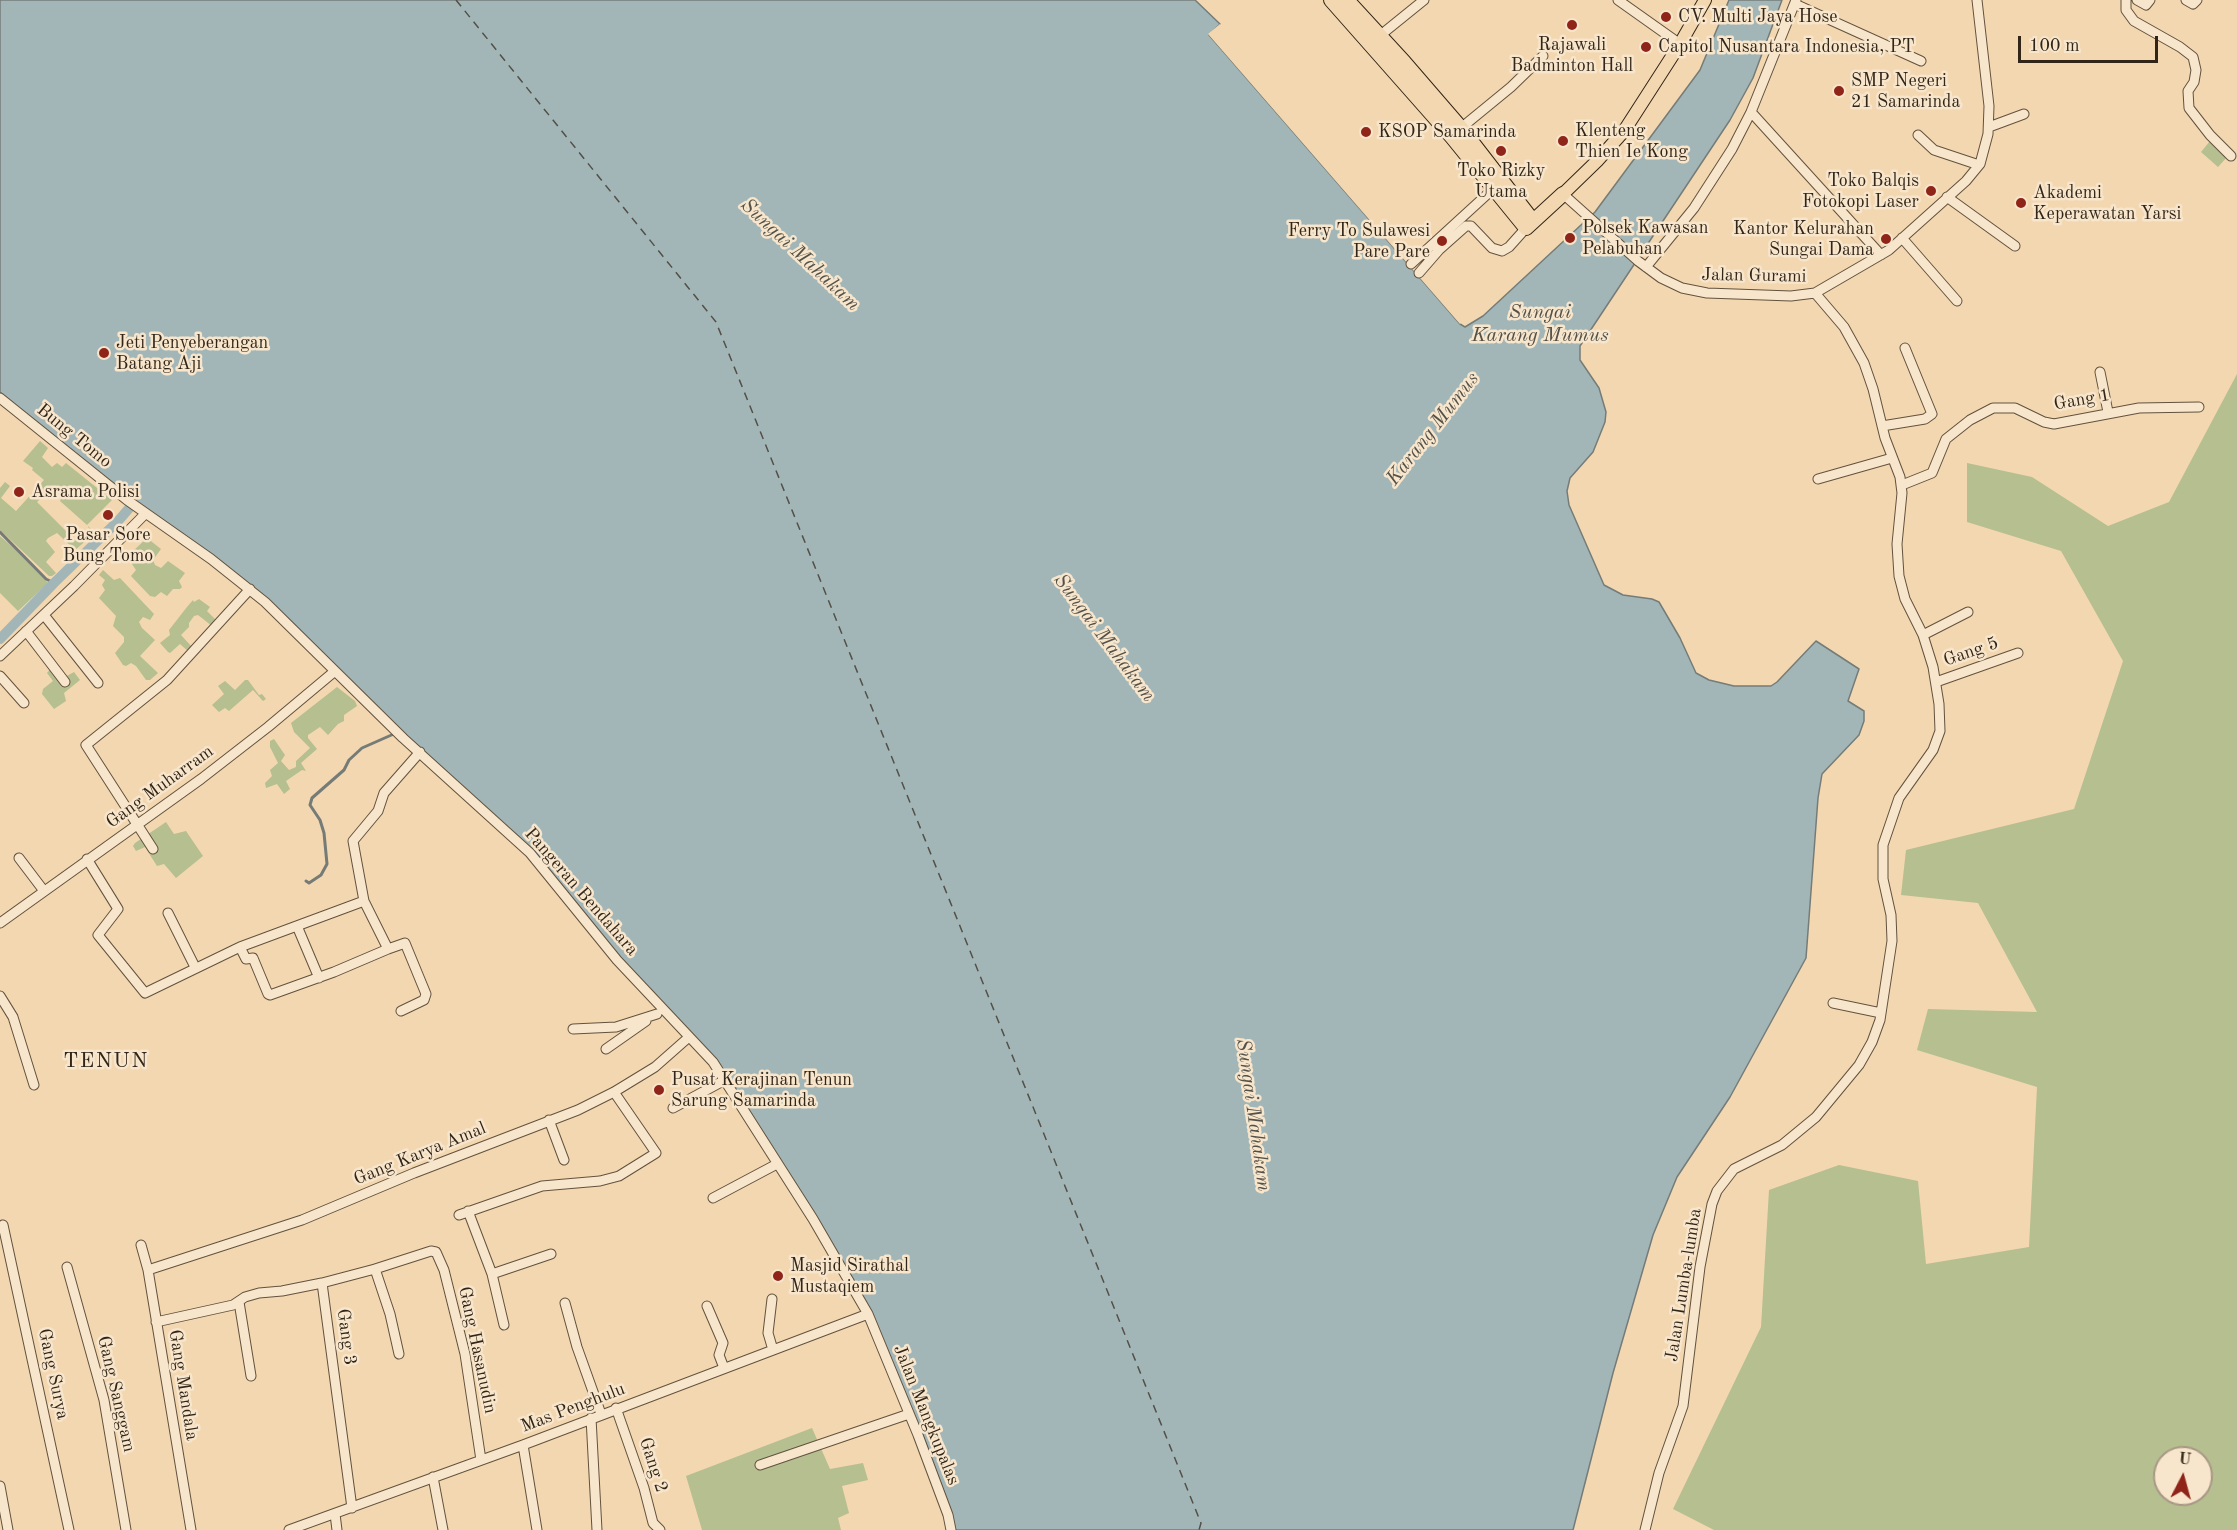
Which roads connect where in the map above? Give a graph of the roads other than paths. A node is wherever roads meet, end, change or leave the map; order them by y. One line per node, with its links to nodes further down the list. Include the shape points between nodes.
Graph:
1 (1424, 0): 12 (street)
2 (1618, 0): 13 (street)
3 (1705, 0): 13 (main road)
4 (1977, 0): 18 (street, Jalan Gurami)
5 (2127, 0): 21 (street, via 2126,10 2134,21 2193,57 2196,70 2188,91 2189,108)
6 (2137, 0): 7 (street, via 2146,5)
7 (2150, 0)
8 (2186, 0): 9 (street, via 2193,4)
9 (2197, 0)
10 (1342, 1): 12 (highway)
11 (1796, 2): 15 (street); 16 (street)
12 (1375, 40): 19 (highway); 23 (highway)
13 (1680, 44): 24 (main road, via 1624,131)
14 (1543, 56): 19 (street)
15 (1920, 61)
16 (1751, 112): 29 (street); 31 (street, via 1708,188 1669,241)
17 (2024, 114): 18 (street)
18 (1989, 127): 22 (street, Jalan Gurami)
19 (1461, 128): 26 (highway)
20 (1918, 135): 22 (street, via 1934,150)
21 (2231, 156)
22 (1979, 165): 25 (street, Jalan Gurami)
23 (1493, 189): 26 (highway); 30 (street)
24 (1563, 194): 26 (highway); 31 (street, Jalan Gurami)
25 (1947, 197): 27 (street, Jalan Gurami); 28 (street)
26 (1530, 225): 32 (street, via 1502,250 1492,248 1471,226 1466,226)
27 (1902, 238): 29 (street, Jalan Gurami); 34 (street)
28 (2014, 246)
29 (1881, 255): 33 (street, Jalan Gurami)
30 (1411, 264)
31 (1642, 264): 33 (street, Jalan Gurami, via 1671,284 1699,293)
32 (1419, 273)
33 (1815, 293): 40 (street, Jalan Lumba-lumba, via 1844,327 1860,355)
34 (1957, 301)
35 (1905, 348): 40 (street, via 1932,414 1925,419)
36 (2100, 372): 39 (street)
37 (1, 401): 44 (street, Bung Tomo)
38 (2199, 406): 39 (street, Gang 1)
39 (2108, 412): 43 (street, Gang 1, via 2054,424 2015,408 1987,411 1947,439 1932,473)
40 (1882, 426): 41 (street, Jalan Lumba-lumba)
41 (1892, 458): 42 (street); 43 (street, Jalan Lumba-lumba)
42 (1818, 479)
43 (1902, 485): 49 (street, Jalan Lumba-lumba, via 1897,544 1899,576 1905,599)
44 (143, 512): 45 (street, Pangeran Bendahara); 47 (street)
45 (250, 589): 52 (street, Pangeran Bendahara); 59 (street, via 167,680 87,743 86,747)
46 (1968, 612): 49 (street)
47 (44, 615): 48 (street); 56 (street)
48 (26, 631): 51 (street); 54 (street)
49 (1923, 635): 55 (street, Jalan Lumba-lumba)
50 (2018, 653): 55 (street, Gang 5)
51 (0, 656)
52 (335, 671): 58 (street, Pangeran Bendahara); 59 (street, Gang Muharram, via 268,728)
53 (0, 676): 57 (street)
54 (65, 682)
55 (1936, 682): 76 (street, Jalan Lumba-lumba, via 1938,740 1899,798 1883,845 1883,879 1892,941)
56 (98, 683)
57 (24, 703)
58 (420, 753): 64 (street, via 384,793 378,811 354,838); 75 (street, Pangeran Bendahara, via 530,853)
59 (139, 824): 60 (street); 62 (street, Gang Muharram)
60 (153, 849)
61 (19, 858): 63 (street)
62 (87, 859): 63 (street, Gang Muharram); 70 (street, via 118,909 98,935 145,993)
63 (44, 891): 66 (street, Gang Muharram)
64 (364, 901): 67 (street); 69 (street)
65 (168, 913): 70 (street)
66 (0, 923)
67 (297, 926): 68 (street); 71 (street)
68 (240, 947): 70 (street); 71 (street, via 246,959 253,958 269,995)
69 (388, 949): 71 (street); 74 (street, via 405,943 426,994 424,1000)
70 (195, 967)
71 (320, 978)
72 (0, 996): 81 (street, via 14,1017)
73 (1833, 1003): 76 (street)
74 (401, 1011)
75 (660, 1011): 77 (street, via 616,1027); 78 (street, Pangeran Bendahara); 79 (street)
76 (1881, 1013): 130 (street, Jalan Lumba-lumba, via 1872,1042 1859,1065 1816,1117 1782,1145 1734,1170 1717,1191 1702,1251 1683,1406 1659,1473)
77 (573, 1029)
78 (689, 1037): 80 (street, Pangeran Bendahara); 82 (street, Gang Karya Amal, via 655,1067)
79 (606, 1049)
80 (725, 1080): 83 (street); 86 (street, Pangeran Bendahara)
81 (34, 1085)
82 (614, 1092): 84 (street, Gang Karya Amal); 94 (street, via 656,1153 620,1176 542,1186 463,1213)
83 (673, 1108)
84 (549, 1120): 85 (street); 93 (street, Gang Karya Amal, via 302,1220)
85 (564, 1160)
86 (777, 1164): 87 (street); 100 (street, Pangeran Bendahara)
87 (713, 1198)
88 (3, 1225): 120 (street, Gang Surya)
89 (141, 1245): 93 (street, Gang Mandala)
90 (551, 1254): 94 (street)
91 (67, 1267): 121 (street, Gang Sanggam, via 104,1400)
92 (375, 1269): 95 (street); 104 (street); 112 (street, Gang Hasanudin, via 431,1251 438,1256 465,1354)
93 (148, 1270): 101 (street, Gang Mandala)
94 (492, 1274): 102 (street)
95 (322, 1283): 97 (street, via 259,1293); 116 (street, Gang 3)
96 (772, 1299): 103 (street, via 768,1326)
97 (239, 1302): 101 (street); 106 (street)
98 (565, 1302): 108 (street)
99 (707, 1306): 105 (street, via 723,1343 718,1352)
100 (868, 1314): 103 (street, Mas Penghulu); 109 (street, Jalan Mangkupalas)
101 (156, 1322): 122 (street, Gang Mandala)
102 (504, 1325)
103 (771, 1345): 105 (street, Mas Penghulu)
104 (399, 1354)
105 (721, 1363): 107 (street, Mas Penghulu)
106 (251, 1376)
107 (616, 1408): 108 (street, Mas Penghulu); 128 (street, Gang 2, via 653,1522)
108 (601, 1414): 110 (street, Mas Penghulu)
109 (909, 1414): 113 (street); 129 (street, Jalan Mangkupalas)
110 (591, 1418): 111 (street, Mas Penghulu); 127 (street)
111 (523, 1445): 112 (street, Mas Penghulu); 126 (street)
112 (481, 1460): 114 (street, Mas Penghulu)
113 (760, 1465)
114 (433, 1477): 116 (street, Mas Penghulu); 125 (street)
115 (0, 1486): 119 (street)
116 (352, 1508): 117 (street, Mas Penghulu)
117 (335, 1514): 118 (street, Mas Penghulu); 124 (street)
118 (306, 1527): 123 (street, Mas Penghulu)
119 (8, 1530)
120 (69, 1530)
121 (126, 1530)
122 (191, 1530)
123 (289, 1530)
124 (337, 1530)
125 (442, 1530)
126 (537, 1530)
127 (597, 1530)
128 (660, 1530)
129 (951, 1530)
130 (1645, 1530)

